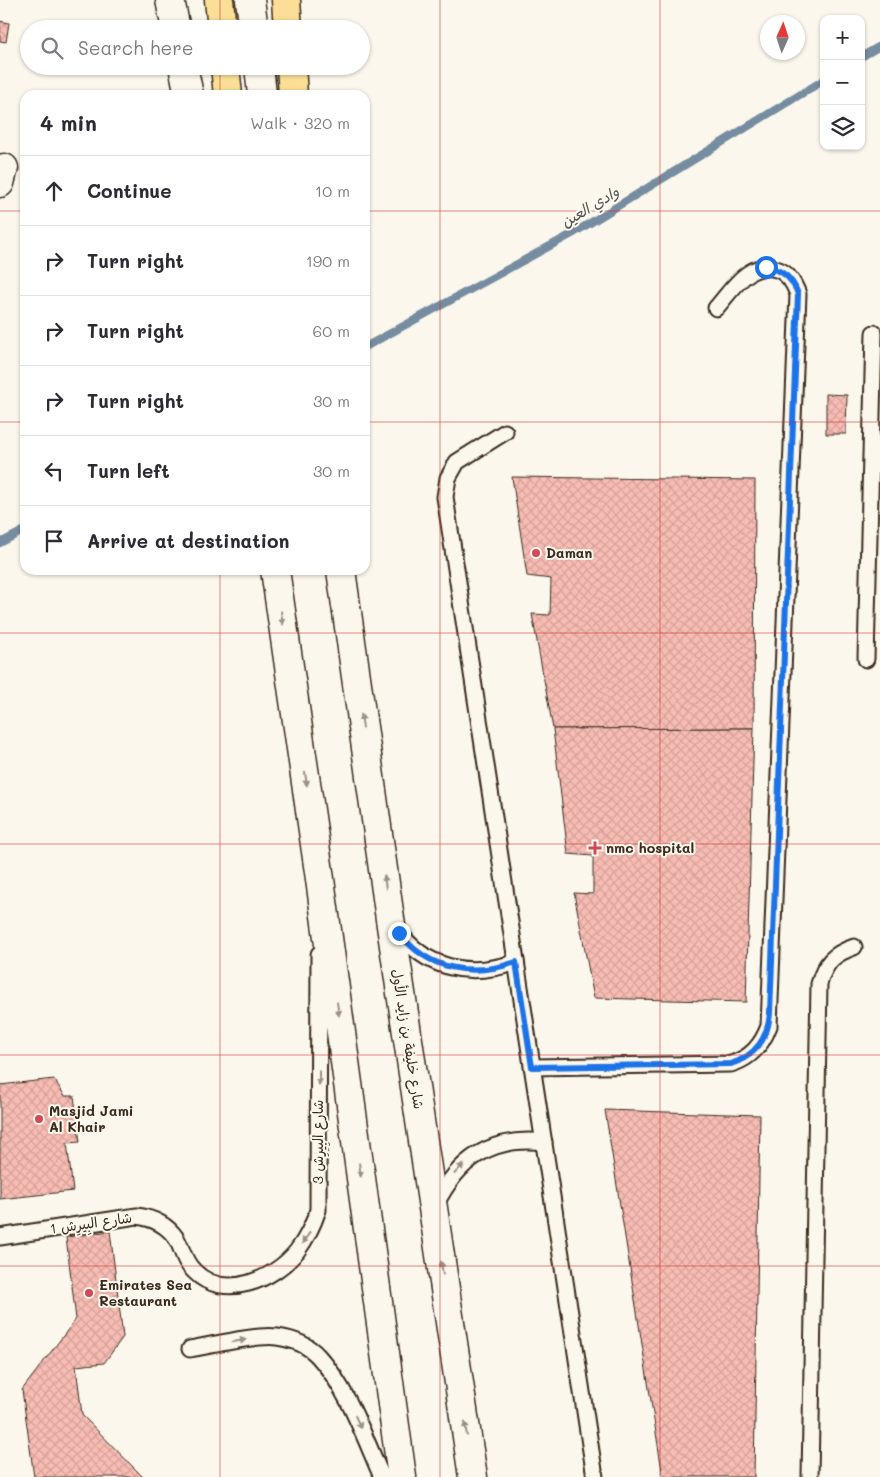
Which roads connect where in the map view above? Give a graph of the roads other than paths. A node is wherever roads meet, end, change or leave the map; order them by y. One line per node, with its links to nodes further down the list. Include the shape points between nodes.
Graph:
1 (170, 0): 5 (main road)
2 (219, 0): 6 (main road)
3 (250, 0): 7 (main road)
4 (286, 0): 8 (main road)
5 (174, 20)
6 (221, 20)
7 (253, 20)
8 (287, 20)
9 (185, 75): 13 (main road)
10 (226, 75): 14 (main road)
11 (259, 75): 15 (main road)
12 (292, 75): 16 (main road)
13 (188, 90)
14 (227, 90)
15 (261, 90)
16 (293, 90)
17 (716, 308): 27 (lane, via 742,278 766,267 784,272 798,294 769,1026 757,1048 731,1064)
18 (874, 333): 22 (lane)
19 (505, 432): 26 (lane, via 457,462 448,478 445,497)
20 (276, 575): 23 (main road, one-way to 23)
21 (341, 575): 24 (main road, شارع خليفة بن زايد الأول, one-way to 21)
22 (866, 659)
23 (319, 872): 31 (lane, شارع البِيرِش 3, one-way to 31, via 318,1210 312,1230 282,1266 261,1279 239,1286 219,1285 194,1272 183,1257); 34 (main road, one-way to 34)
24 (390, 919): 26 (lane, via 407,943 434,962 484,969); 29 (main road, شارع خليفة بن زايد الأول)
25 (854, 947): 37 (lane, via 841,951 830,960 818,984)
26 (516, 962): 27 (lane)
27 (532, 1067): 28 (lane)
28 (544, 1142): 29 (lane, one-way to 28, via 453,1176 478,1153 510,1142); 36 (lane)
29 (434, 1210): 35 (main road, شارع خليفة بن زايد الأول, one-way to 29)
30 (0, 1237): 31 (lane, شارع البِيرِش 1, via 137,1216 166,1227)
31 (176, 1238)
32 (190, 1349): 33 (lane, one-way to 33, via 276,1337 298,1342 318,1354 340,1387)
33 (382, 1477)
34 (402, 1477)
35 (473, 1477)
36 (595, 1477)
37 (810, 1477)

